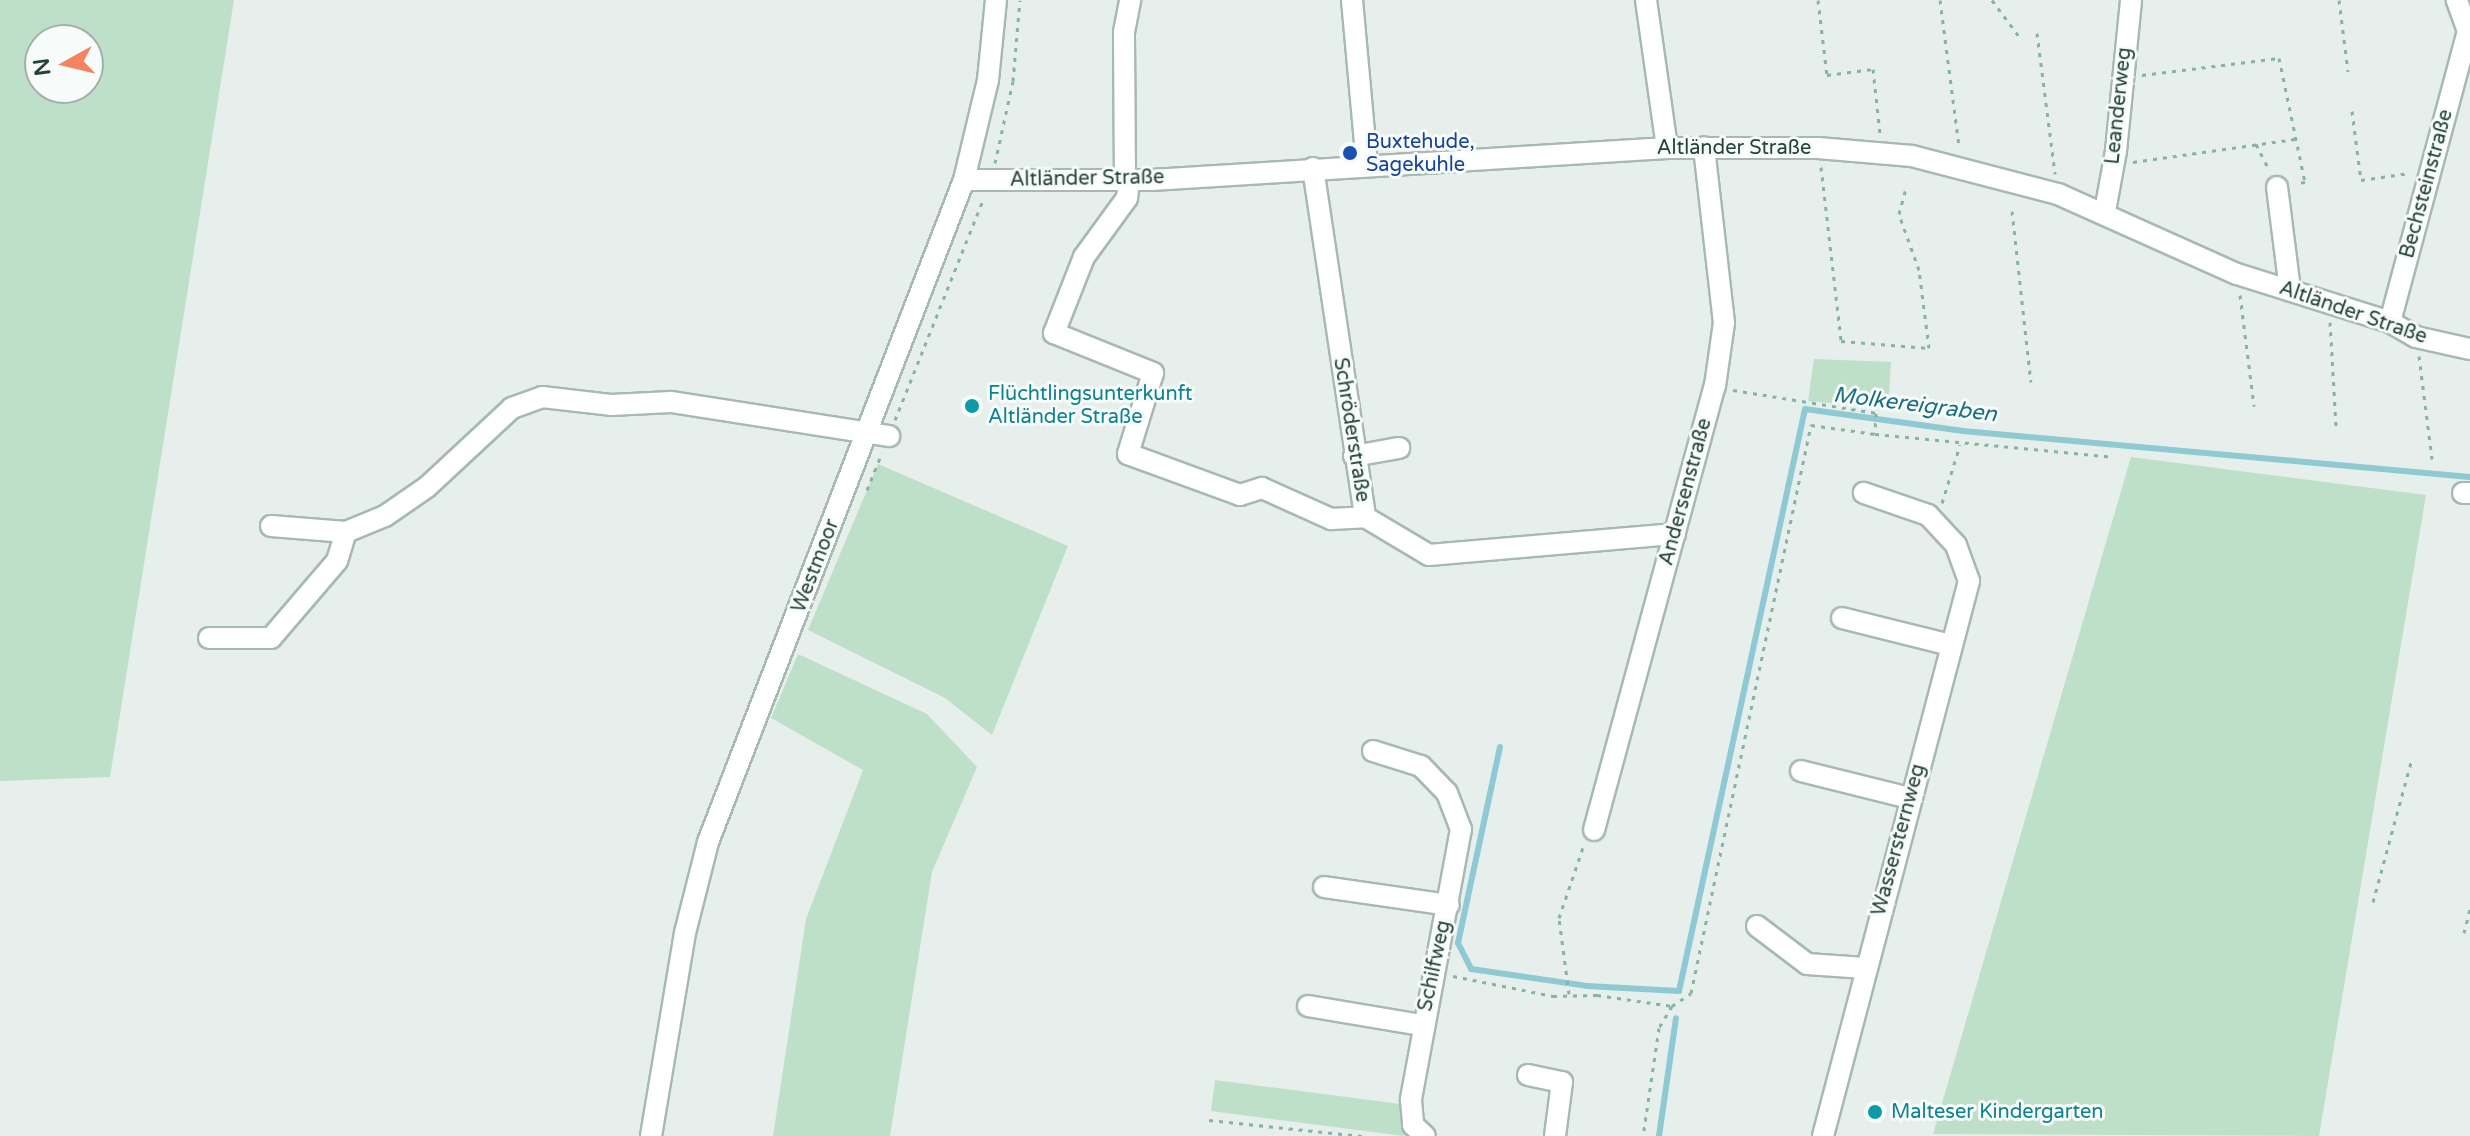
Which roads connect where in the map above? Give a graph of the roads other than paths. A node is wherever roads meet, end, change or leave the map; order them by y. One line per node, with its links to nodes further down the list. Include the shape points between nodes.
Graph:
1 (996, 0): 11 (street, Westmoor, via 988,80)
2 (1130, 0): 12 (street, via 1124,32)
3 (1352, 0): 9 (street)
4 (1646, 0): 8 (street)
5 (2131, 0): 14 (street, Leanderweg)
6 (2457, 0): 16 (street, Bechsteinstraße, via 2468,31)
7 (1704, 147): 8 (street, Altländer Straße); 14 (street, Altländer Straße, via 1883,153 1961,167); 25 (street, Andersenstraße, via 1724,323 1715,386)
8 (1667, 148): 9 (street, Altländer Straße)
9 (1367, 164): 10 (street, Altländer Straße)
10 (1313, 168): 12 (street, Altländer Straße); 20 (street, Schröderstraße)
11 (964, 180): 12 (street, Altländer Straße); 18 (street, Westmoor)
12 (1127, 180): 22 (street, via 1123,205 1084,257 1054,333 1153,373 1128,454 1240,495 1262,488 1331,519)
13 (2277, 187): 15 (street)
14 (2105, 211): 15 (street, Altländer Straße, via 2237,274)
15 (2290, 290): 16 (street, Altländer Straße)
16 (2390, 322): 17 (street, Altländer Straße, via 2416,337)
17 (2470, 349)
18 (879, 434): 24 (street, via 671,402 611,405 542,397 512,408 385,516); 40 (street, Westmoor, via 708,842 685,933)
19 (1399, 448): 20 (street)
20 (1354, 456): 22 (street, Schröderstraße)
21 (1864, 493): 28 (street, Wassersternweg, via 1928,515 1956,545 1969,581)
22 (1365, 517): 25 (street, Schröderstraße, via 1429,555)
23 (271, 526): 24 (street)
24 (346, 532): 27 (street, via 337,561 271,638)
25 (1675, 534): 32 (street, Andersenstraße)
26 (1842, 618): 28 (street)
27 (209, 638)
28 (1950, 645): 31 (street, Wassersternweg)
29 (1373, 751): 34 (street, Schilfweg, via 1421,766 1447,793 1461,829)
30 (1801, 771): 31 (street)
31 (1909, 798): 36 (street, Wassersternweg)
32 (1594, 830)
33 (1324, 887): 34 (street)
34 (1449, 905): 38 (street, Schilfweg)
35 (1757, 926): 36 (street, via 1807,964)
36 (1865, 968): 43 (street, Wassersternweg)
37 (1308, 1006): 38 (street)
38 (1422, 1025): 41 (street, Schilfweg, via 1411,1100 1413,1125)
39 (1528, 1075): 42 (street, via 1562,1082)
40 (651, 1136)
41 (1425, 1136)
42 (1555, 1136)
43 (1823, 1136)

